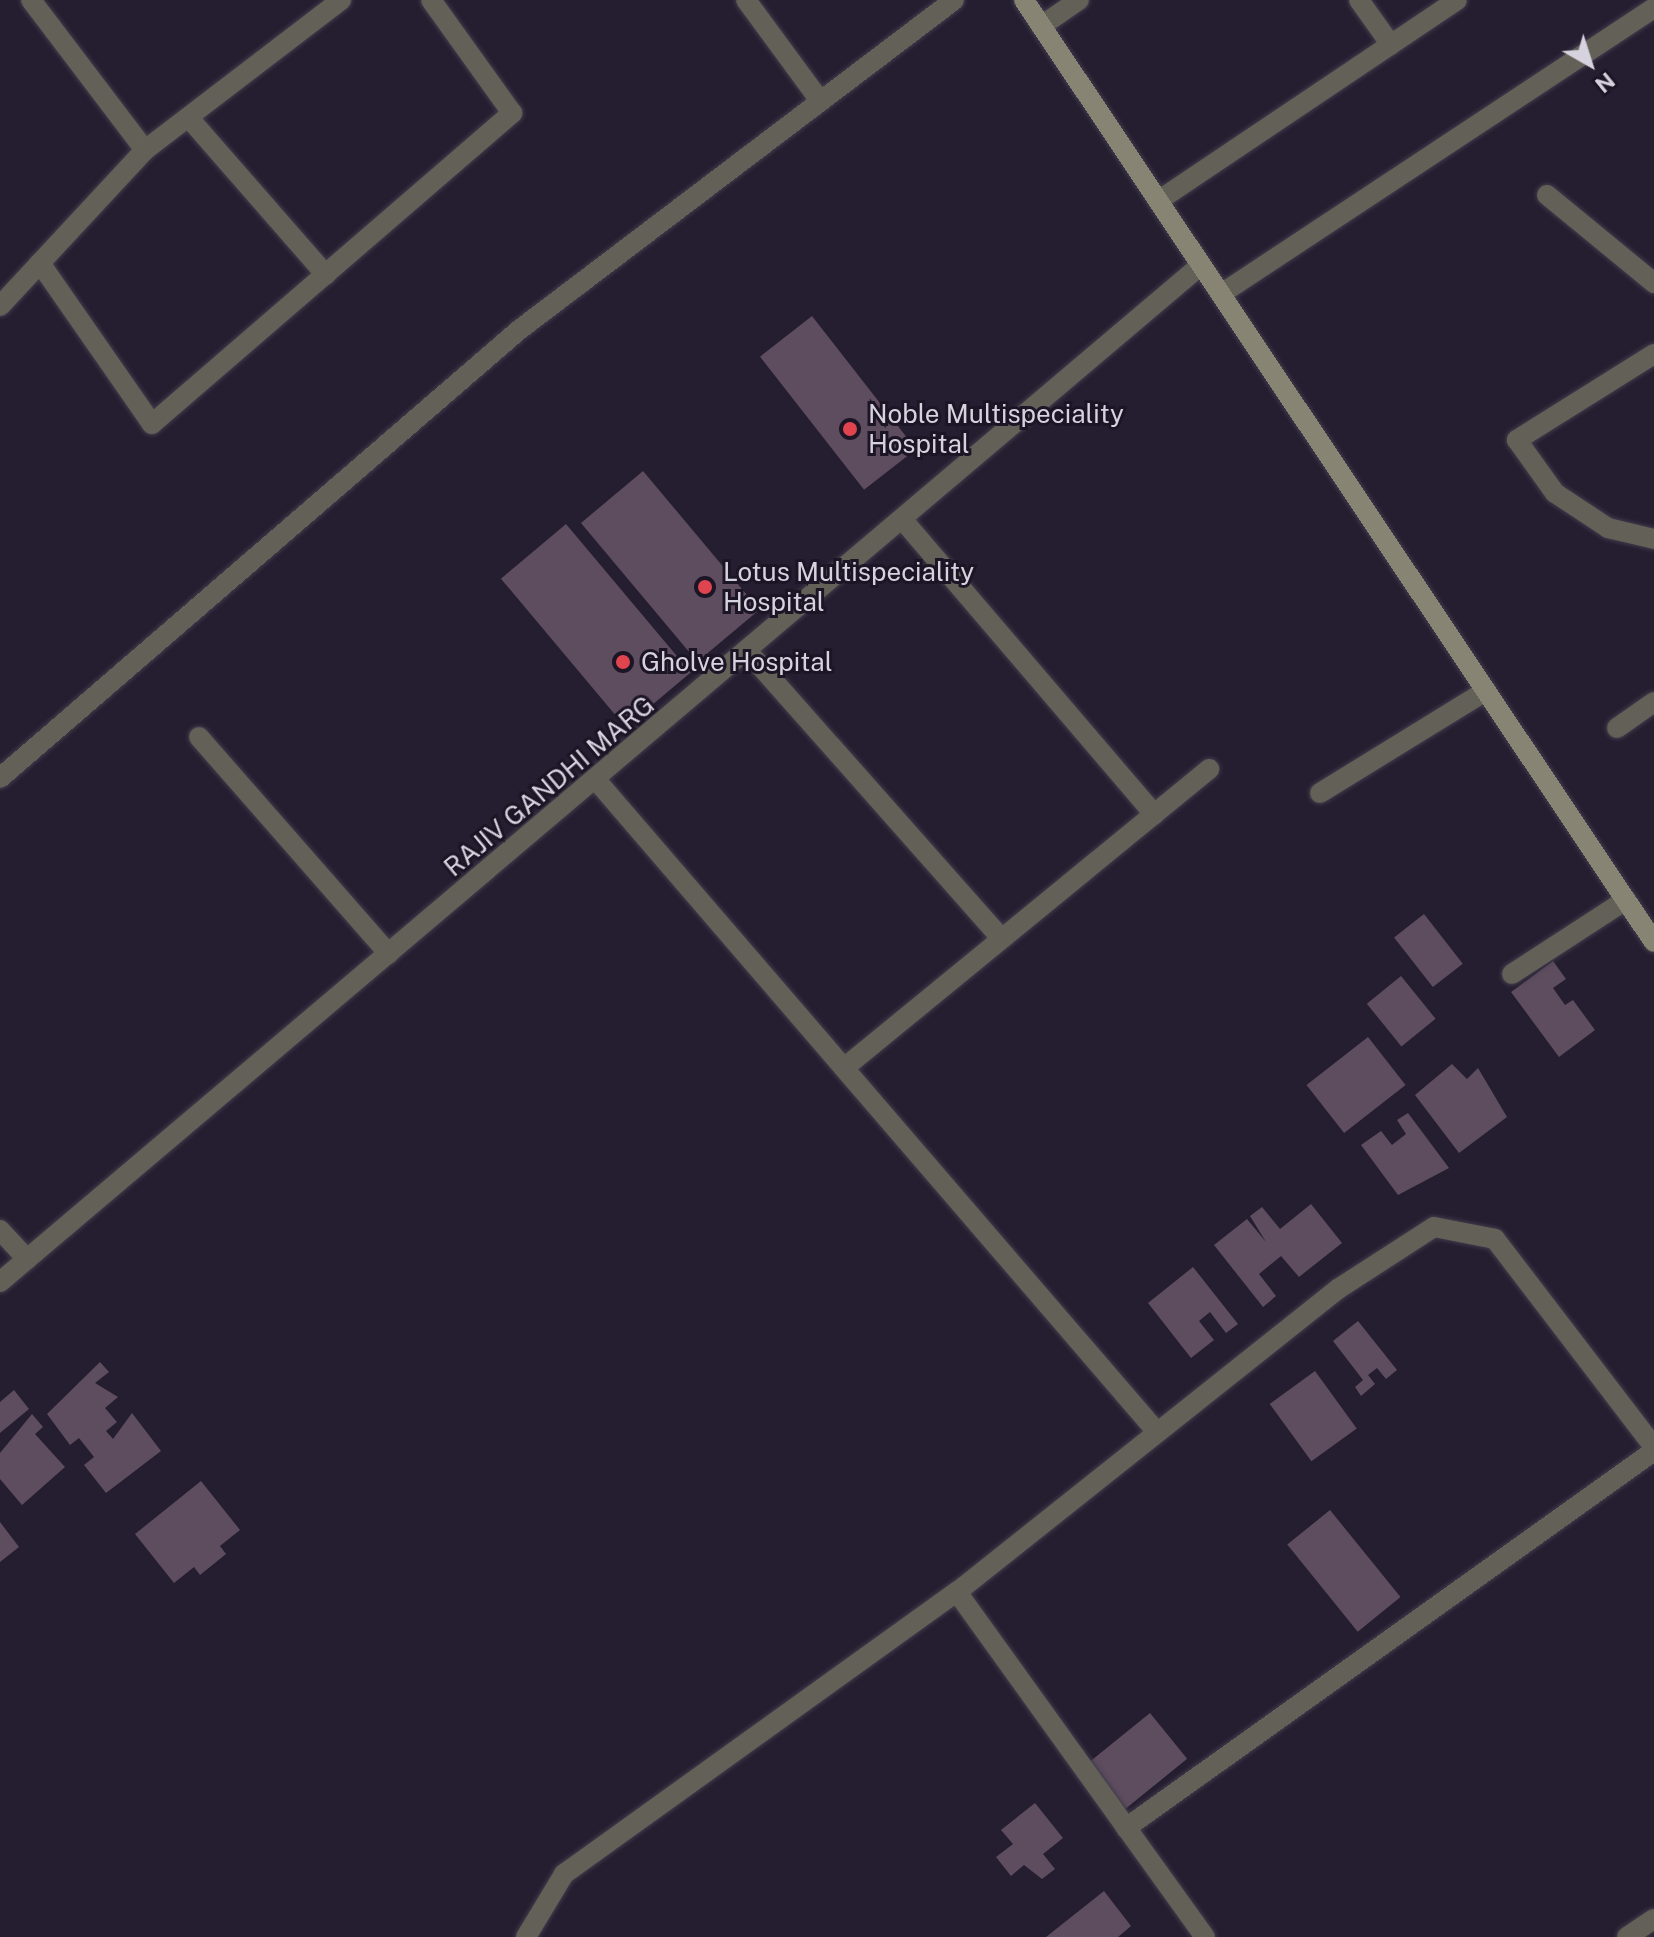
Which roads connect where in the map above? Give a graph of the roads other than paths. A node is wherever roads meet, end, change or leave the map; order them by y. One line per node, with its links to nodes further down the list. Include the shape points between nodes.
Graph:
1 (31, 0): 15 (street)
2 (341, 0): 14 (street)
3 (431, 0): 20 (street, via 512,113)
4 (746, 0): 13 (street)
5 (954, 0): 13 (street)
6 (1024, 0): 11 (street)
7 (1079, 0): 11 (street)
8 (1359, 0): 12 (street)
9 (1457, 0): 12 (street)
10 (1654, 8): 22 (street)
11 (1041, 26): 17 (street)
12 (1391, 45): 17 (street)
13 (818, 98): 33 (street, via 519,330)
14 (189, 118): 15 (street); 20 (street)
15 (145, 150): 18 (street)
16 (1547, 195): 21 (street)
17 (1158, 201): 19 (street)
18 (40, 263): 20 (street, via 152,424); 23 (street)
19 (1201, 265): 22 (street); 25 (street, RAJIV GANDHI MARG)
20 (326, 275)
21 (1654, 283)
22 (1221, 294): 28 (street)
23 (0, 306)
24 (1654, 354): 26 (street, via 1517,440 1555,493 1608,528)
25 (903, 520): 27 (street, RAJIV GANDHI MARG); 36 (street)
26 (1654, 539)
27 (748, 652): 34 (street, RAJIV GANDHI MARG); 38 (street)
28 (1486, 691): 35 (street); 37 (street)
29 (1654, 702): 30 (street)
30 (1617, 728)
31 (199, 737): 40 (street)
32 (1209, 769): 36 (street)
33 (0, 778)
34 (597, 781): 40 (street, RAJIV GANDHI MARG); 42 (street)
35 (1320, 793)
36 (1154, 814): 38 (street)
37 (1626, 900): 39 (street); 41 (street)
38 (1002, 939): 42 (street)
39 (1654, 942)
40 (389, 954): 44 (street, RAJIV GANDHI MARG)
41 (1512, 974)
42 (844, 1068): 46 (street)
43 (0, 1230): 44 (street)
44 (27, 1259): 45 (street, RAJIV GANDHI MARG)
45 (0, 1282)
46 (1157, 1432): 47 (street, via 1338,1289 1434,1227 1495,1239); 48 (street)
47 (1654, 1449): 49 (street)
48 (957, 1592): 49 (street); 51 (street, via 564,1874)
49 (1126, 1828): 52 (street)
50 (1654, 1919): 53 (street)
51 (526, 1937)
52 (1205, 1937)
53 (1627, 1937)

